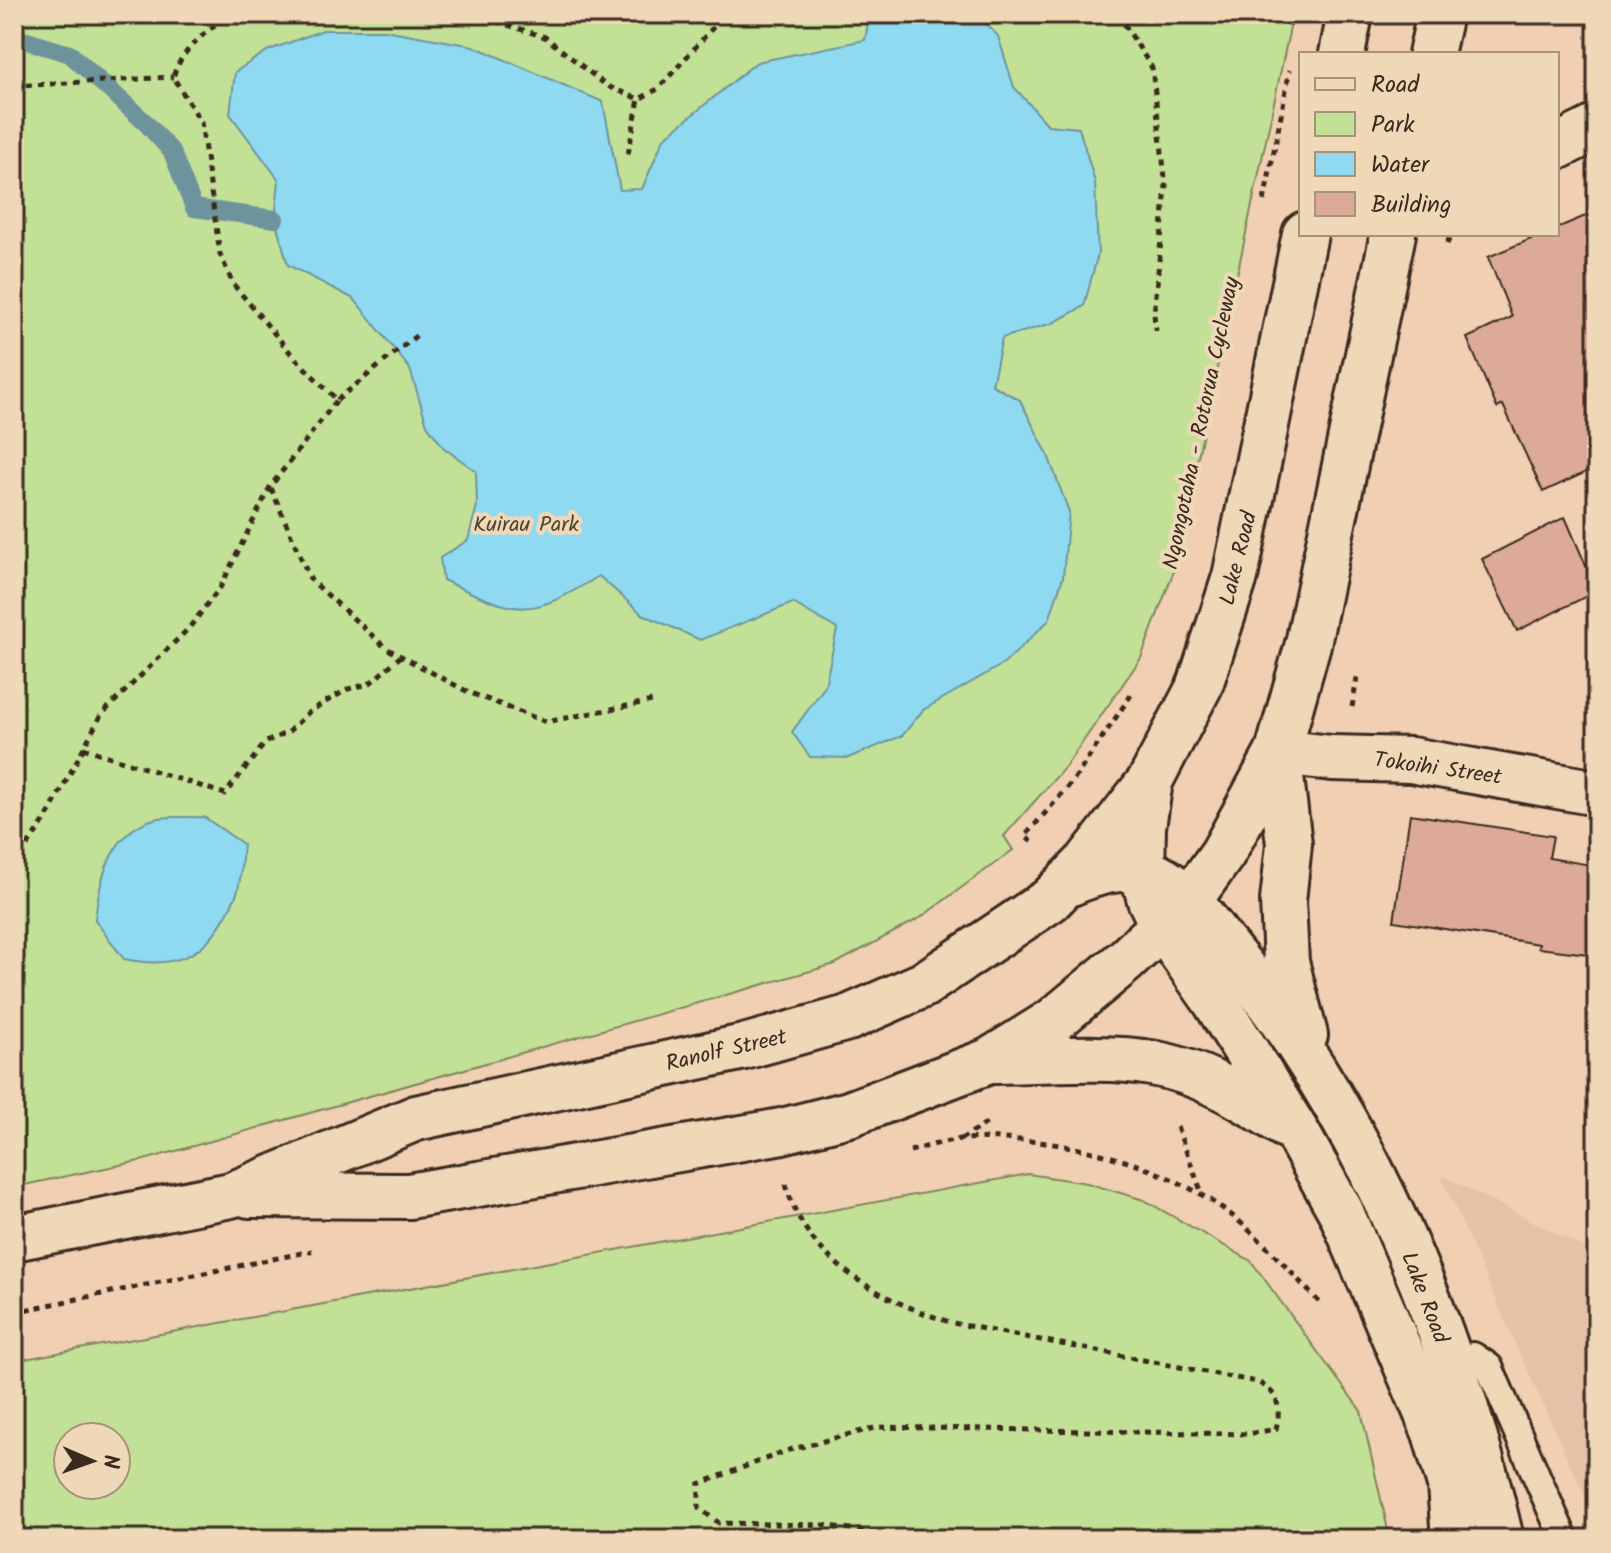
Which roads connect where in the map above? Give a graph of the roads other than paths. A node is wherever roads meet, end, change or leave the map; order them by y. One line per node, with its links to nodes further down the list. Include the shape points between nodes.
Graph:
1 (1350, 14): 3 (main road)
2 (1440, 14): 4 (main road)
3 (1342, 52)
4 (1431, 52)
5 (1597, 127): 6 (main road)
6 (1559, 146)
7 (1305, 236): 10 (main road, Lake Road, via 1235,577 1200,685)
8 (1393, 236): 9 (main road, Lake Road, via 1308,644)
9 (1278, 752): 11 (main road, Tokoihi Street, via 1411,760); 14 (main road, Lake Road, via 1223,853); 16 (main road, Lake Road, via 1289,844 1283,901 1286,962)
10 (1150, 781): 12 (main road, Lake Road); 13 (main road, Ranolf Street)
11 (1597, 793)
12 (1142, 871): 13 (main road, Lake Road, via 1100,871); 14 (main road, Lake Road, via 1174,887)
13 (1066, 885): 18 (main road, Ranolf Street, via 923,985 848,1018 744,1047 416,1118)
14 (1176, 914): 15 (main road, Ranolf Street, via 1053,1021); 16 (main road, Lake Road, via 1246,971); 17 (main road, Lake Road, via 1215,1001)
15 (989, 1061): 17 (main road, Lake Road, via 1148,1062 1179,1069 1238,1094); 18 (main road, Ranolf Street, via 849,1114 767,1134 409,1196)
16 (1315, 1069): 20 (main road, Lake Road, via 1395,1221)
17 (1297, 1133): 20 (main road, Lake Road)
18 (231, 1195): 19 (main road, Ranolf Street)
19 (14, 1238)
20 (1433, 1371): 21 (main road, Lake Road, via 1435,1433 1450,1485); 22 (main road, Lake Road, via 1485,1469); 23 (lane, via 1473,1356 1489,1367)
21 (1454, 1539)
22 (1501, 1539)
23 (1564, 1539)

